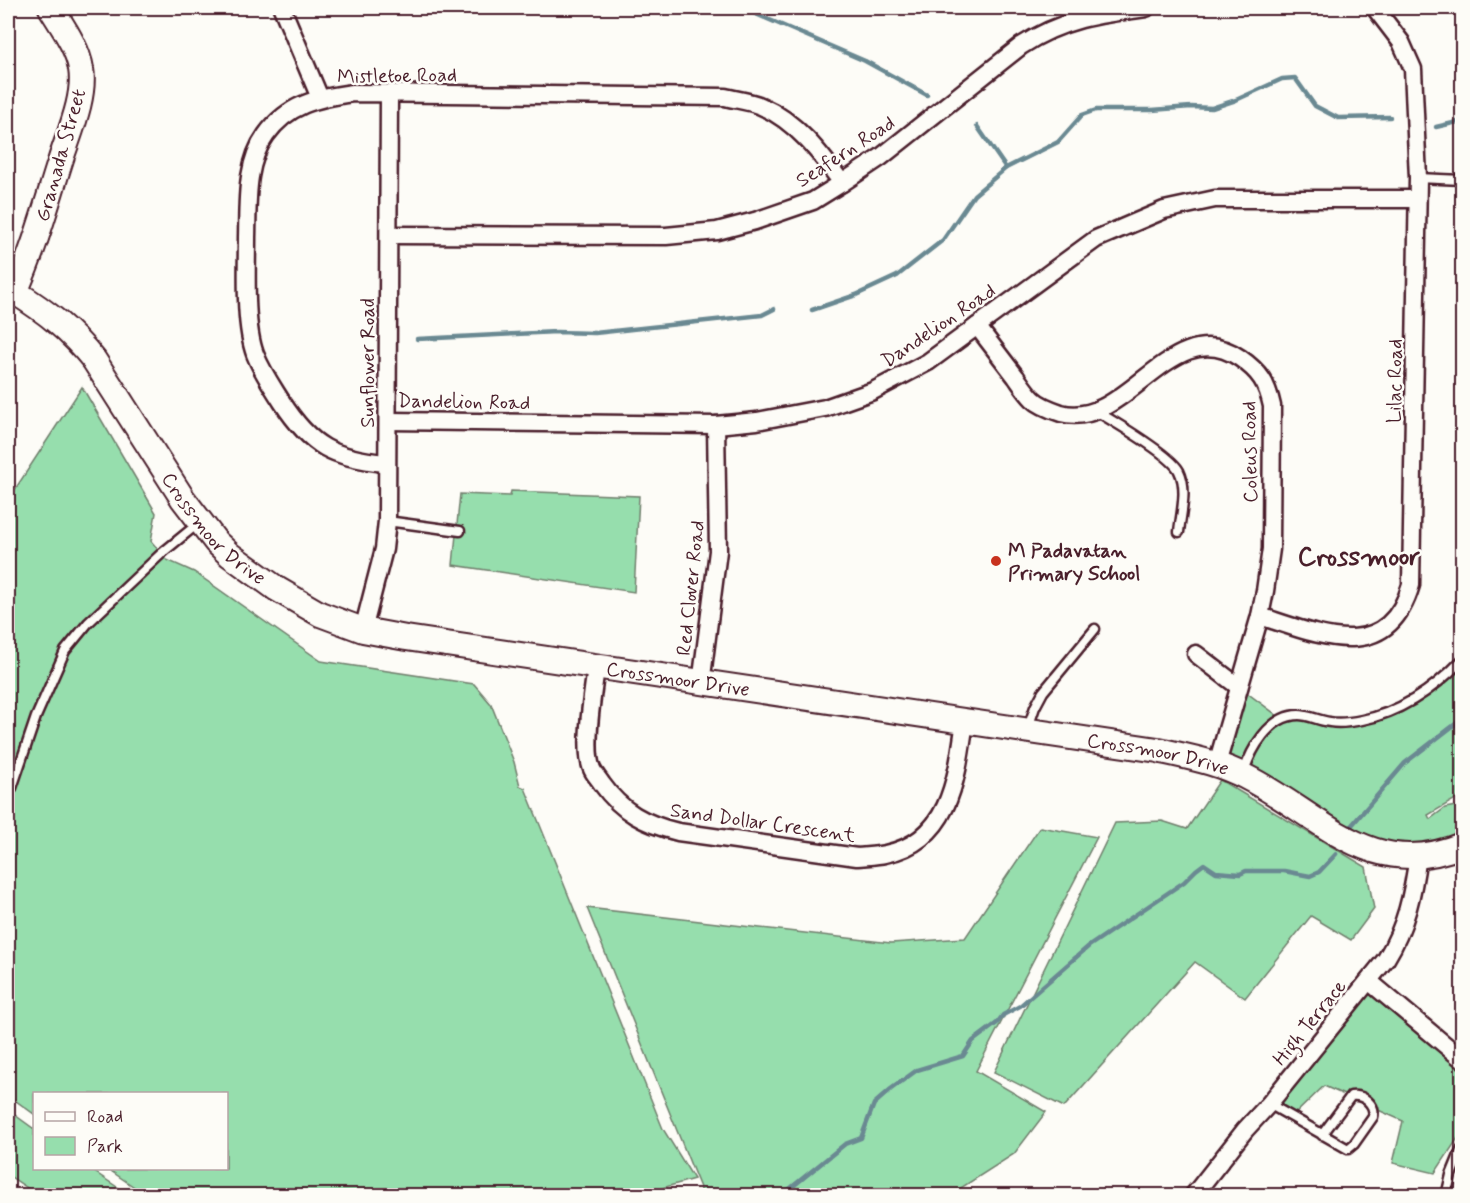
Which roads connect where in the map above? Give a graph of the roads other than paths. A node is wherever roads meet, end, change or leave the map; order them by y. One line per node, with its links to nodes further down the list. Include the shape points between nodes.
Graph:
1 (51, 8): 12 (street, Granada Street, via 74,50 81,69 81,87 27,265)
2 (282, 8): 6 (street)
3 (1146, 8): 9 (street, Seafern Road, via 1096,15 1042,32)
4 (1375, 8): 7 (street, Lilac Road, via 1401,42 1413,69)
5 (389, 94): 6 (street, Mistletoe Road, via 352,93); 9 (street, Mistletoe Road, via 725,97 762,106 795,128); 11 (street, Sunflower Road)
6 (320, 98): 17 (street, Mistletoe Road, via 280,119 256,152 250,173 252,338 262,370 310,439 345,456)
7 (1418, 178): 8 (lane); 10 (street, Lilac Road)
8 (1462, 180)
9 (842, 183): 11 (street, Seafern Road, via 813,201 717,231 676,235)
10 (1417, 199): 13 (street, Dandelion Road, via 1215,199 1164,210 1096,239); 22 (street, Lilac Road, via 1412,568 1407,599 1382,629 1351,640 1312,633)
11 (389, 235): 15 (street, Sunflower Road)
12 (11, 298): 19 (street, Crossmoor Drive, via 58,321 79,342)
13 (977, 326): 14 (street, Coleus Road, via 1034,400 1063,413); 16 (street, Dandelion Road, via 928,362 873,391 790,416)
14 (1096, 411): 21 (lane, via 1170,460 1180,472 1184,492); 22 (street, Coleus Road, via 1180,354 1200,348 1236,355 1258,373 1267,386 1272,406 1271,549)
15 (388, 421): 16 (street, Dandelion Road); 17 (street, Sunflower Road)
16 (716, 425): 28 (street, Red Clover Road, via 718,551)
17 (386, 463): 18 (street, Sunflower Road)
18 (387, 521): 20 (lane); 24 (street, Sunflower Road, via 384,549)
19 (200, 522): 24 (street, Crossmoor Drive, via 230,555 277,589 320,615); 34 (lane, via 88,622 65,651 51,678)
20 (460, 531)
21 (1179, 532)
22 (1260, 616): 29 (street, Coleus Road)
23 (1095, 629): 31 (lane, via 1043,692)
24 (363, 630): 27 (street, Crossmoor Drive)
25 (1196, 654): 29 (street)
26 (1462, 660): 33 (lane, via 1428,690 1380,715 1345,722 1301,715 1282,719 1253,747)
27 (596, 668): 28 (street, Crossmoor Drive); 30 (street, Sand Dollar Crescent, via 589,733 591,769 627,812 657,827 689,834 856,857 885,854 913,844 943,814 951,796)
28 (701, 684): 30 (street, Crossmoor Drive)
29 (1239, 687): 32 (street, Coleus Road)
30 (965, 721): 31 (street, Crossmoor Drive)
31 (1026, 731): 32 (street, Crossmoor Drive, via 1158,750)
32 (1216, 764): 33 (street, Crossmoor Drive)
33 (1243, 775): 36 (street, Crossmoor Drive, via 1345,839 1391,855)
34 (12, 788)
35 (1462, 846): 36 (street, Crossmoor Drive)
36 (1418, 855): 37 (street, High Terrace, via 1405,921)
37 (1370, 982): 38 (street); 39 (street, High Terrace)
38 (1462, 1059)
39 (1269, 1104): 40 (lane); 42 (street, High Terrace)
40 (1322, 1135): 40 (lane, via 1350,1148 1374,1110 1364,1098 1351,1096)
41 (1462, 1148): 43 (lane)
42 (1193, 1196)
43 (1446, 1196)

